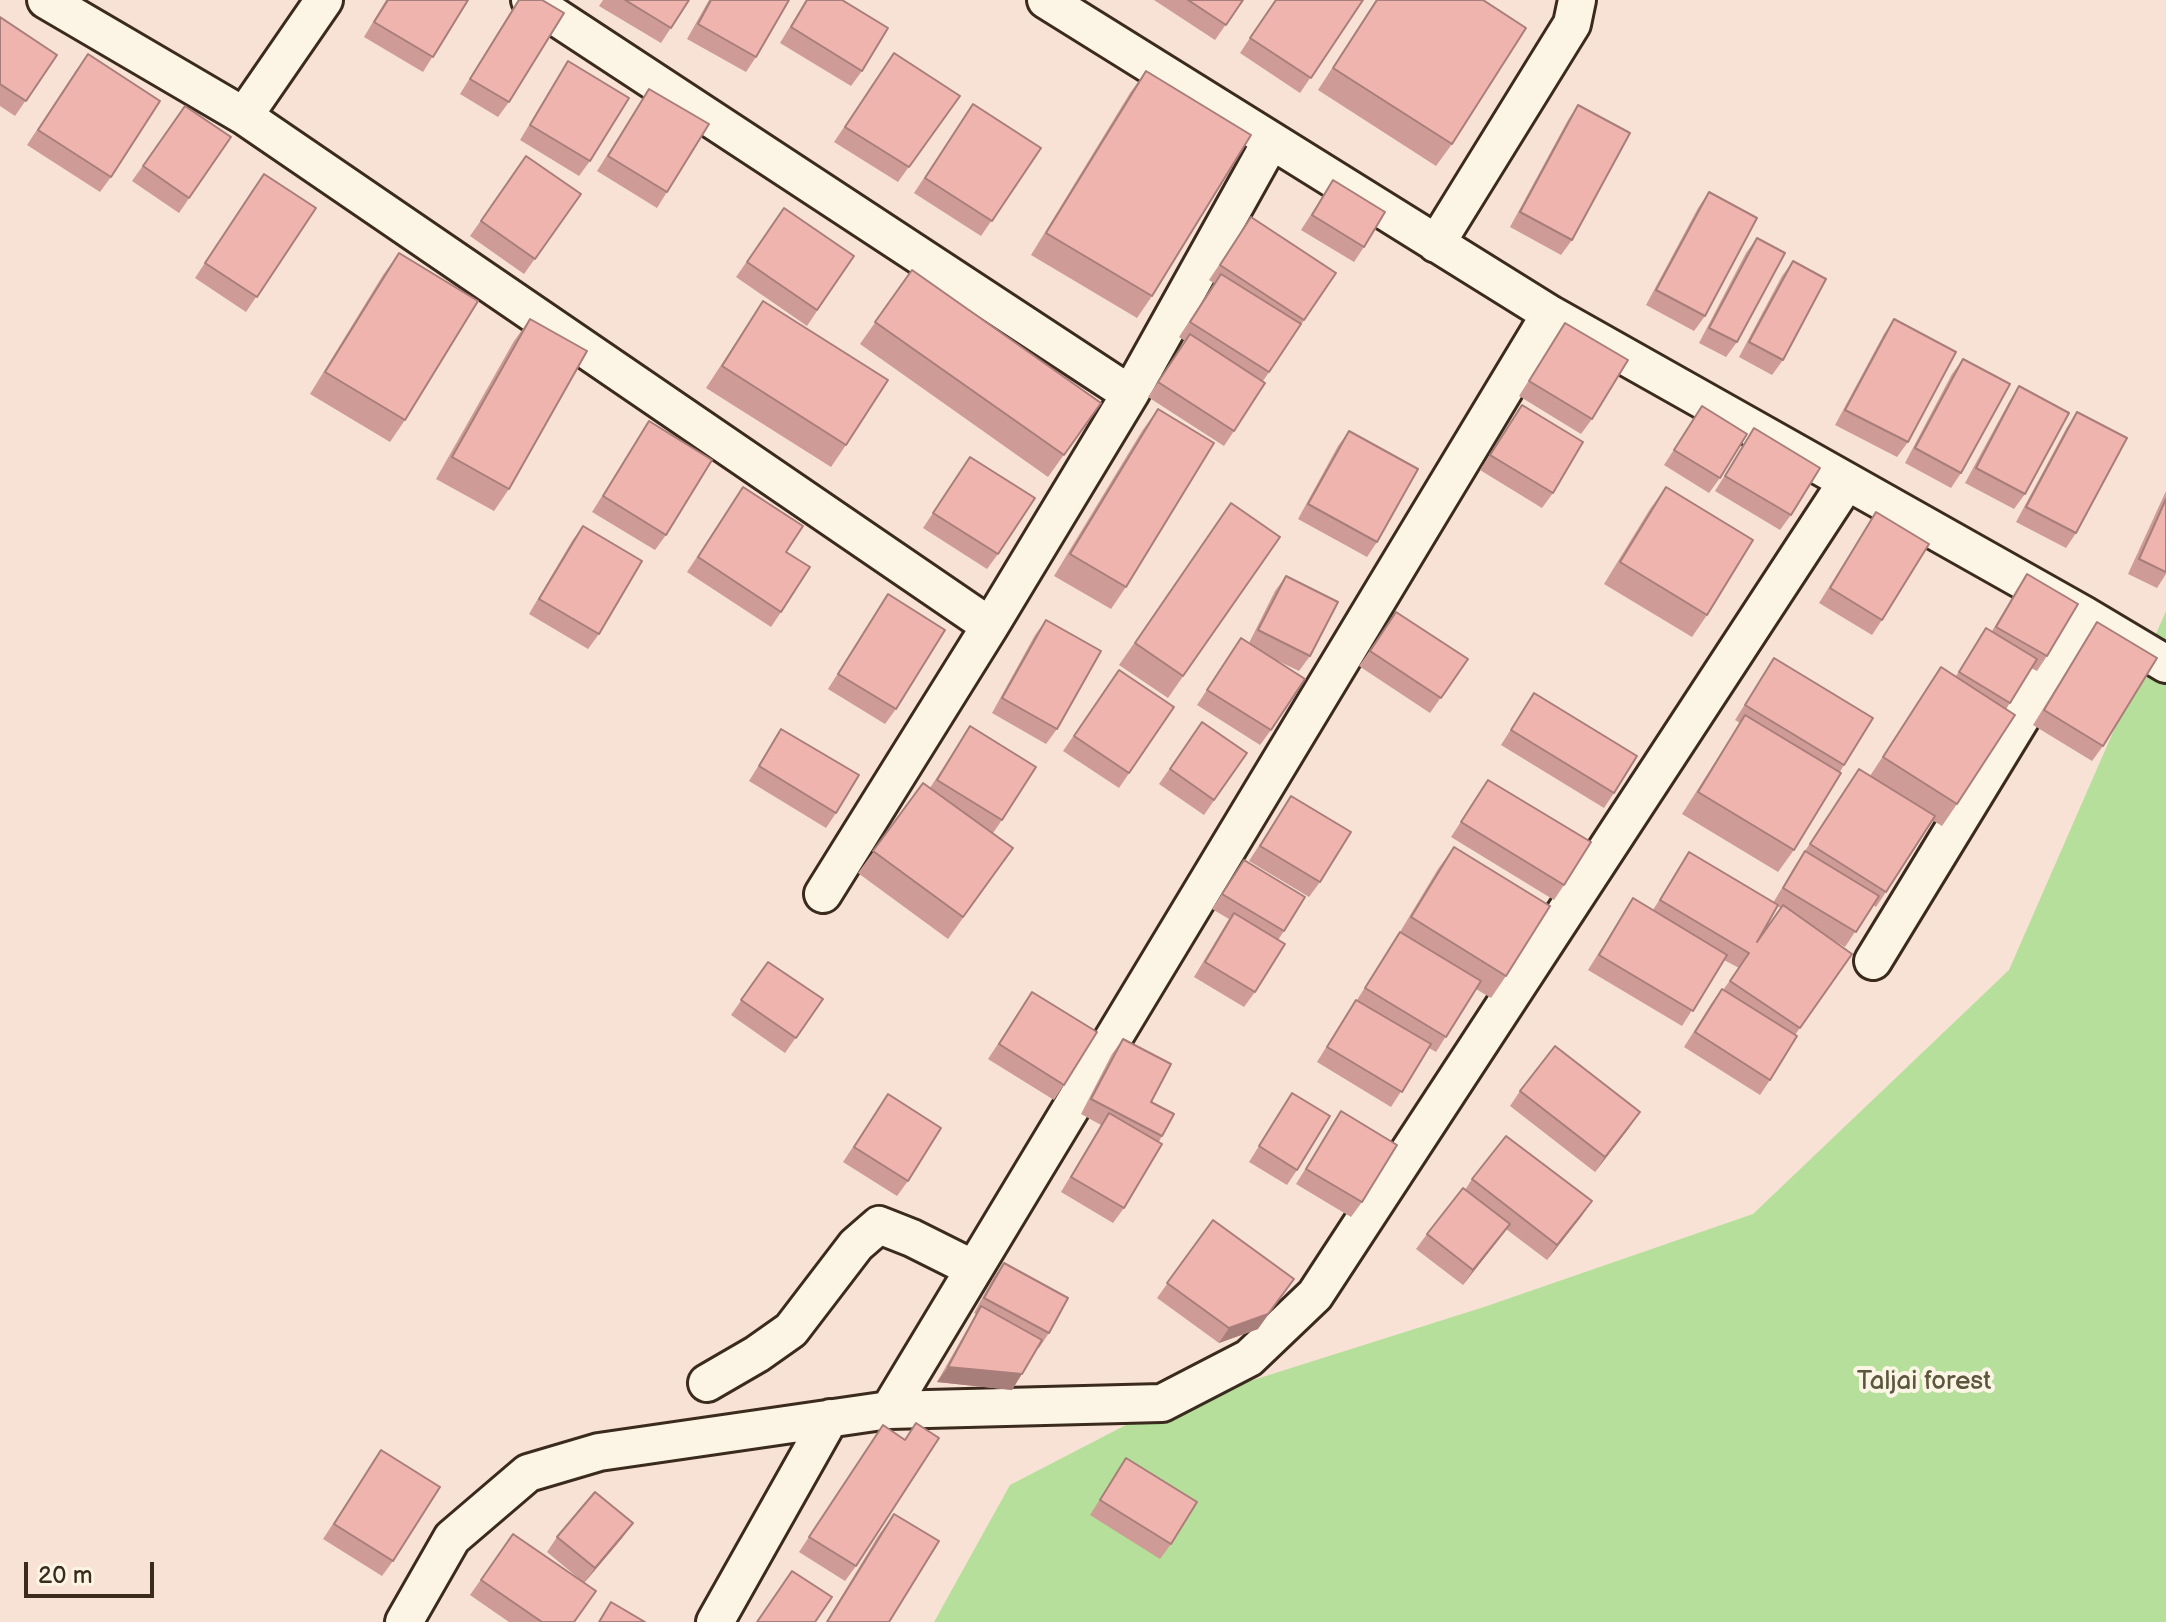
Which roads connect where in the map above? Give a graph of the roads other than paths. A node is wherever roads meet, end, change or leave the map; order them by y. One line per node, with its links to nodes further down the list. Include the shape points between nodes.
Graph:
1 (46, 0): 6 (street)
2 (324, 0): 6 (street)
3 (530, 0): 10 (street)
4 (1046, 0): 7 (street)
5 (1577, 0): 8 (street, via 1572,24)
6 (244, 116): 13 (street)
7 (1271, 141): 8 (street); 10 (street)
8 (1436, 244): 9 (street)
9 (1550, 314): 11 (street); 17 (street)
10 (1130, 394): 13 (street)
11 (1846, 483): 12 (street); 19 (street, via 1315,1295 1249,1358 1162,1403)
12 (2084, 615): 14 (street); 16 (street)
13 (990, 626): 15 (street)
14 (2166, 664)
15 (823, 894)
16 (1873, 961)
17 (974, 1269): 18 (street, via 879,1225 856,1245 791,1330); 19 (street)
18 (707, 1383)
19 (889, 1410): 20 (street)
20 (830, 1418): 21 (street, via 599,1452 528,1473 452,1538); 22 (street)
21 (404, 1622)
22 (715, 1622)

